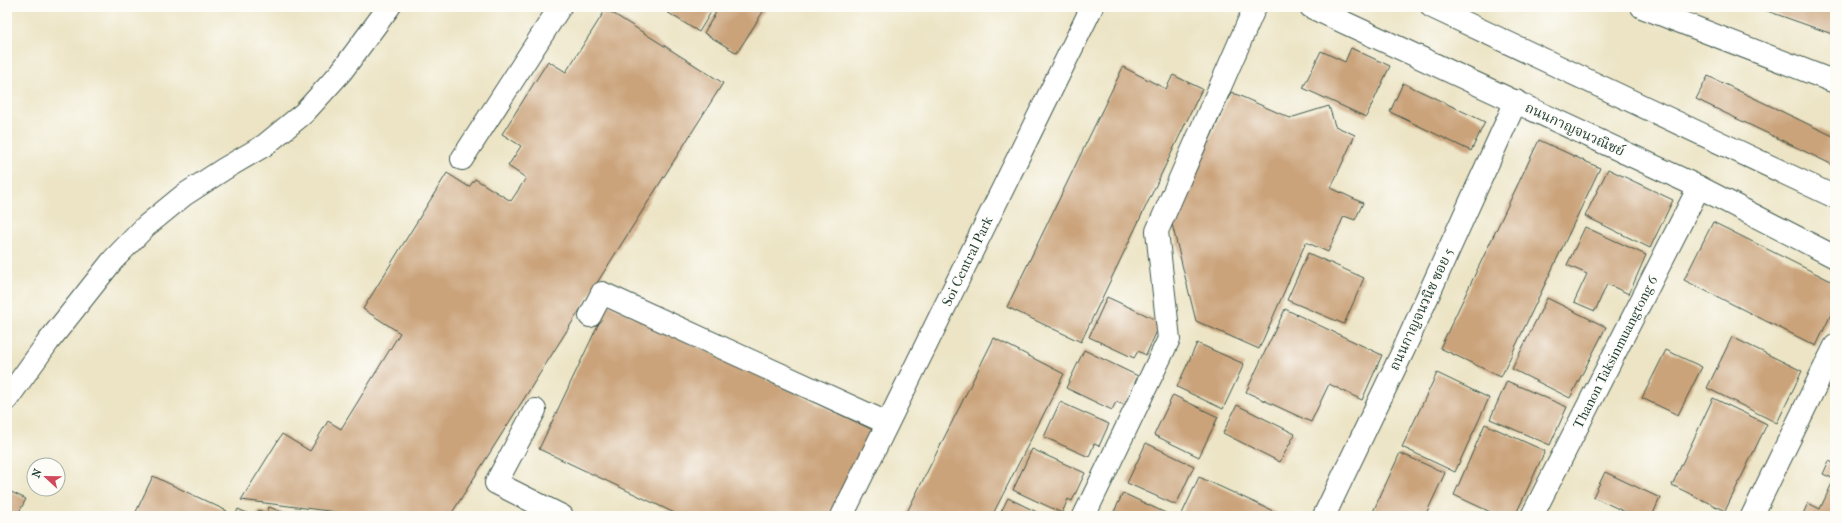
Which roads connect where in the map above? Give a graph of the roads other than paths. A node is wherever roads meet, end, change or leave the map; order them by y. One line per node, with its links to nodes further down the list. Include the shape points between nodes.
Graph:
1 (389, 7): 16 (street, via 341,72 304,113 265,145 184,195 146,226 118,254)
2 (560, 7): 10 (street)
3 (1092, 7): 18 (street, Soi Central Park)
4 (1255, 7): 21 (street, via 1157,231 1169,339)
5 (1311, 7): 9 (street, ถนนกาญจนวณิชย์)
6 (1432, 7): 12 (street)
7 (1642, 7): 8 (street)
8 (1835, 82)
9 (1516, 101): 11 (street, ถนนกาญจนวณิชย์); 22 (street, ถนนกาญจนวนิช ซอย 5, via 1406,344)
10 (462, 159)
11 (1699, 188): 13 (street, ถนนกาญจนวณิชย์); 23 (street, Thanon Taksinmuangtong 6)
12 (1835, 197)
13 (1835, 257)
14 (590, 316): 18 (street, via 602,293)
15 (1835, 346): 24 (street)
16 (7, 398)
17 (535, 410): 19 (street, via 496,483)
18 (887, 423): 20 (street, Soi Central Park)
19 (562, 516)
20 (842, 516)
21 (1084, 516)
22 (1324, 516)
23 (1532, 516)
24 (1752, 516)

